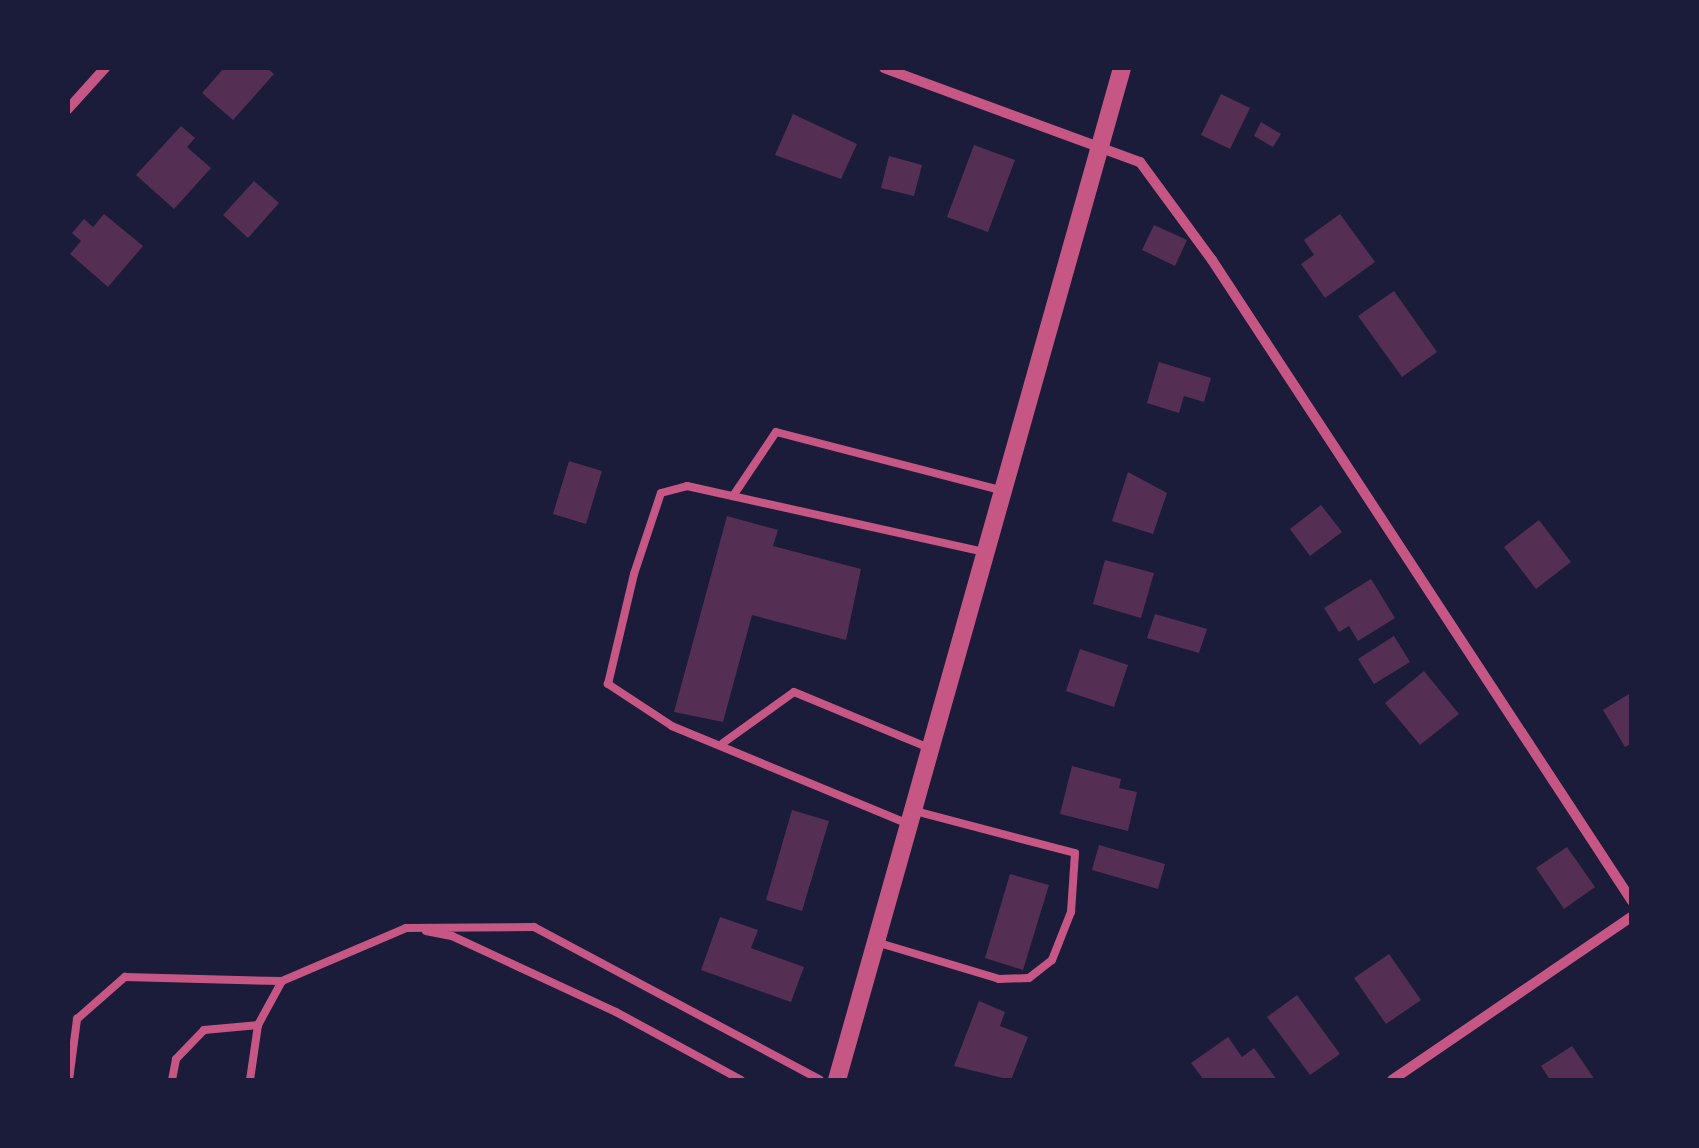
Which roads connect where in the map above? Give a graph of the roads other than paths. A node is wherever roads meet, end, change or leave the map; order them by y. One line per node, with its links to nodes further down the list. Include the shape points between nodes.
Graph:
1 (104, 68): 4 (street)
2 (884, 68): 5 (street)
3 (1122, 68): 5 (street)
4 (68, 110)
5 (1097, 145): 6 (street); 12 (street, via 1140,162 1212,260)
6 (1001, 490): 7 (lane, via 776,432); 8 (street)
7 (734, 496): 8 (lane); 9 (lane, via 686,486 660,493 608,684 672,726)
8 (984, 552): 10 (street)
9 (723, 743): 10 (lane, via 794,692); 11 (lane)
10 (932, 749): 11 (street)
11 (912, 818): 15 (street); 15 (lane, via 1075,853 1071,912 1052,960 1029,978 999,979)
12 (1632, 901)
13 (1632, 916): 24 (street)
14 (406, 928): 16 (lane); 21 (lane, via 452,936 616,1012); 22 (lane, via 534,927)
15 (876, 942): 23 (street)
16 (282, 981): 17 (lane); 18 (lane, via 125,976 76,1020)
17 (258, 1025): 19 (lane, via 204,1030 176,1058); 20 (lane)
18 (69, 1080)
19 (172, 1080)
20 (250, 1080)
21 (741, 1080)
22 (820, 1080)
23 (837, 1080)
24 (1392, 1080)

